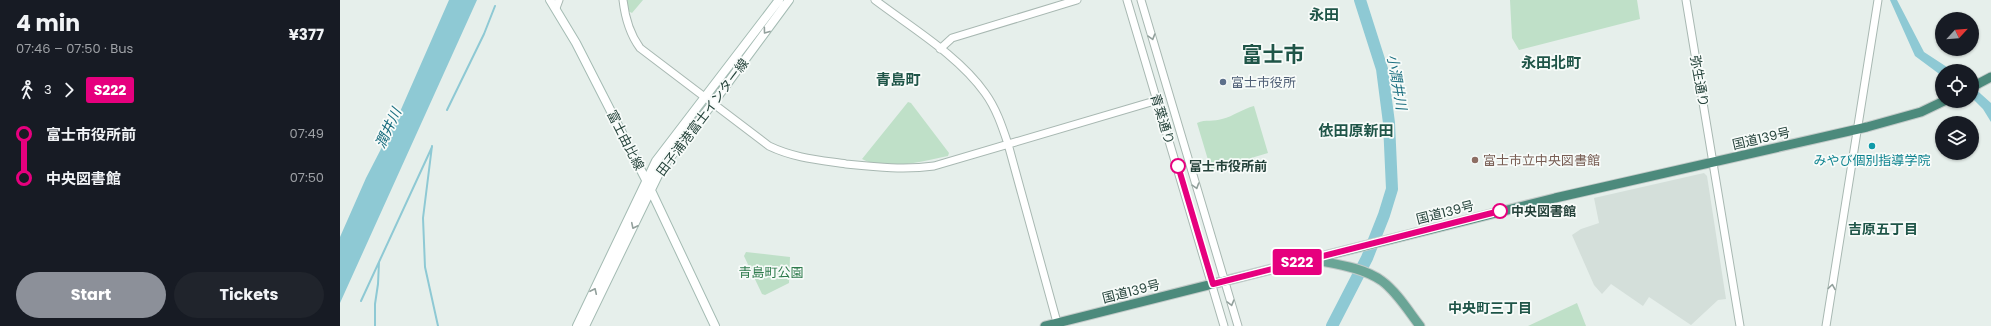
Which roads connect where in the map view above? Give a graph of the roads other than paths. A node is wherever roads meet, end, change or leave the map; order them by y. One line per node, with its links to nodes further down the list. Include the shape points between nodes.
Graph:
1 (550, 0): 11 (main road, 富士由比線)
2 (623, 0): 15 (street, via 627,24 640,48)
3 (779, 0): 15 (main road, 田子浦港富士インター線)
4 (789, 0): 17 (main road, 田子浦港富士インター線, one-way to 17)
5 (875, 0): 12 (street)
6 (1078, 0): 12 (street, via 952,38)
7 (1127, 0): 16 (street, 青葉通り)
8 (1141, 0): 25 (street, 青葉通り, one-way to 25)
9 (1686, 0): 21 (street, 弥生通り)
10 (1878, 0): 19 (street)
11 (557, 4): 22 (main road, 富士由比線)
12 (940, 49): 20 (street, via 969,73 986,94 998,115)
13 (1991, 78): 14 (highway)
14 (1979, 84)
15 (705, 97): 17 (street); 22 (main road, 田子浦港富士インター線, via 656,161)
16 (1158, 100): 20 (street); 26 (street, 青葉通り)
17 (713, 103): 20 (street, via 769,146 785,154 802,158 914,169 934,166); 23 (main road, 田子浦港富士インター線, via 661,169)
18 (1935, 105): 19 (highway, 国道139号, via 1921,112)
19 (1858, 129): 21 (highway, 国道139号); 36 (street, one-way to 19)
20 (1008, 144): 27 (street)
21 (1714, 161): 24 (highway, 国道139号); 35 (street, 弥生通り)
22 (646, 180): 23 (main road, 富士由比線); 28 (main road, 田子浦港富士インター線, one-way to 22)
23 (651, 191): 29 (main road, 田子浦港富士インター線, one-way to 29); 30 (main road, 富士由比線)
24 (1311, 259): 25 (highway, 国道139号); 34 (main road, via 1368,273 1383,282)
25 (1225, 280): 26 (highway, 国道139号); 33 (street, 青葉通り, one-way to 33)
26 (1213, 284): 27 (highway, 国道139号); 32 (street, 青葉通り)
27 (1058, 324): 31 (highway, 国道139号)
28 (577, 326)
29 (585, 326)
30 (715, 326)
31 (1045, 326)
32 (1224, 326)
33 (1238, 326)
34 (1420, 326)
35 (1740, 326)
36 (1826, 326)

